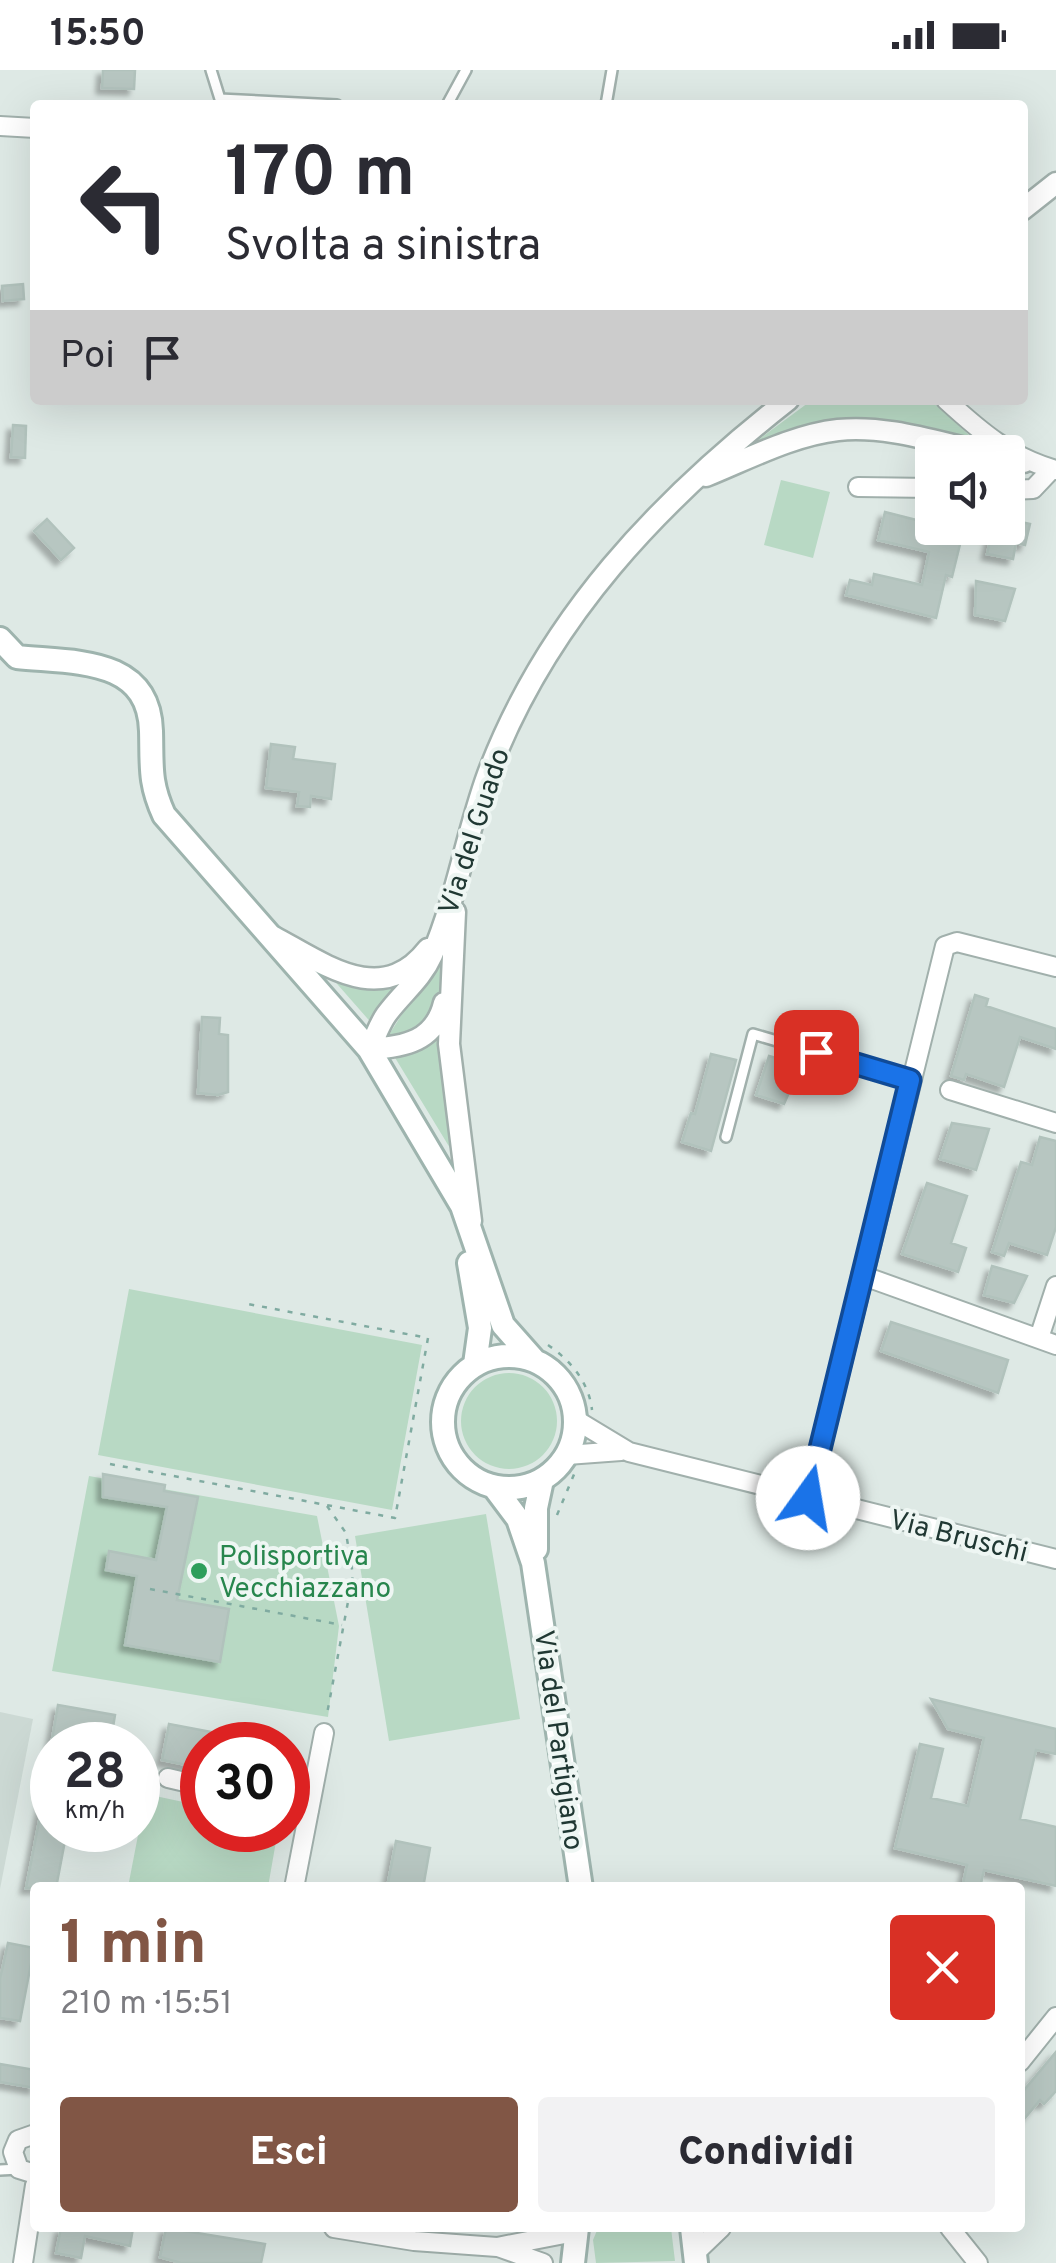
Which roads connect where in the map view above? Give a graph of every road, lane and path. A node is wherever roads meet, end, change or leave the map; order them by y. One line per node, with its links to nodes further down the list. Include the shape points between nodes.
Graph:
1 (212, 70): 4 (lane, via 220,98)
2 (466, 70): 5 (lane)
3 (612, 70): 6 (lane)
4 (253, 100)
5 (451, 100)
6 (607, 100)
7 (0, 126): 8 (street)
8 (30, 128)
9 (1056, 183): 10 (street)
10 (1028, 205)
11 (782, 405): 17 (street, Via del Guado)
12 (952, 405): 13 (street)
13 (984, 435)
14 (915, 437): 17 (street, via 837,430)
15 (1025, 462): 16 (street)
16 (1054, 470): 20 (street)
17 (695, 480): 22 (street, Via del Guado, via 588,592 543,658 487,778)
18 (858, 487): 19 (street)
19 (915, 488)
20 (1025, 489)
21 (0, 638): 24 (main road, via 17,658 98,664 124,674 148,711 150,785 164,815)
22 (456, 890): 23 (street, Via del Guado); 26 (street)
23 (441, 931): 24 (street, via 405,972 368,982); 27 (street, Via del Guado, via 412,990 387,1014)
24 (274, 937): 27 (main road)
25 (1056, 967): 28 (street, via 966,944 945,946)
26 (450, 980): 27 (street, via 440,1022 420,1040); 33 (street, via 451,1082)
27 (369, 1049): 32 (main road)
28 (910, 1080): 31 (lane, via 754,1034); 34 (street)
29 (950, 1090): 30 (street)
30 (1056, 1123)
31 (726, 1137)
32 (436, 1160): 33 (main road); 39 (main road, via 478,1304)
33 (472, 1228): 38 (main road, via 503,1325)
34 (861, 1275): 37 (street); 46 (street)
35 (1056, 1286): 37 (street)
36 (248, 1304): 47 (path, via 428,1338 394,1518)
37 (1047, 1342)
38 (534, 1360): 39 (main road, via 514,1355); 40 (main road, via 564,1384)
39 (474, 1364): 45 (main road, via 448,1393 443,1432 460,1467)
40 (576, 1420): 41 (street, Via Bruschi); 42 (main road)
41 (629, 1452): 42 (street, Via Bruschi); 46 (street, Via Bruschi)
42 (567, 1455): 44 (main road)
43 (110, 1464): 47 (path)
44 (542, 1480): 45 (main road); 50 (main road, Via del Partigiano)
45 (494, 1487): 50 (main road, Via del Partigiano, via 518,1519)
46 (808, 1498): 48 (street, Via Bruschi)
47 (326, 1505): 51 (path, via 346,1533 353,1575)
48 (1056, 1559)
49 (150, 1589): 51 (path)
50 (538, 1592): 58 (main road, Via del Partigiano)
51 (344, 1625): 52 (path)
52 (324, 1733): 55 (street)
53 (168, 1778): 54 (street)
54 (180, 1781)
55 (310, 1805)
56 (301, 1852): 57 (street)
57 (295, 1882)
58 (580, 1882)
59 (1056, 2018): 60 (street)
60 (1025, 2056)
61 (30, 2135): 62 (street)
62 (7, 2145): 63 (street)
63 (18, 2171)
64 (30, 2218): 74 (street)
65 (389, 2232): 71 (street)
66 (567, 2232): 72 (street)
67 (576, 2232): 76 (main road)
68 (693, 2232): 73 (main road)
69 (718, 2232): 73 (street)
70 (953, 2232): 77 (street)
71 (416, 2234): 72 (street)
72 (497, 2247): 75 (street)
73 (697, 2257)
74 (23, 2263)
75 (544, 2263)
76 (574, 2263)
77 (978, 2263)

